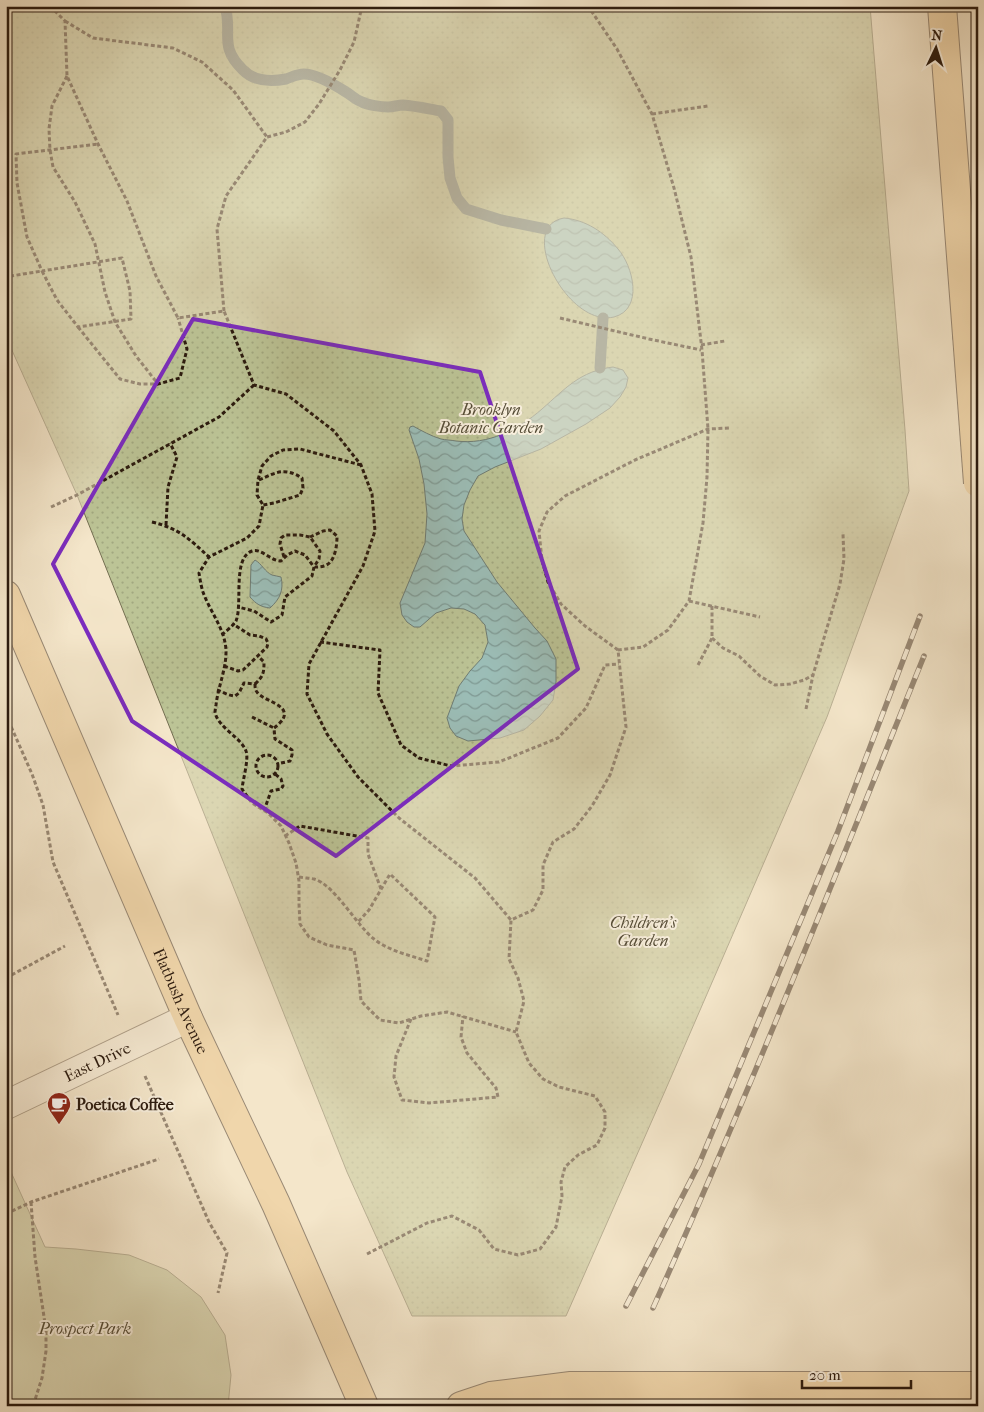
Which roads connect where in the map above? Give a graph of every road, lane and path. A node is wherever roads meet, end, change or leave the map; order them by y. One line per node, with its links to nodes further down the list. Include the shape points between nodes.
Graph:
1 (50, 6): 5 (path)
2 (362, 6): 9 (path, via 354,42 320,104 305,122)
3 (588, 6): 8 (path, via 617,48)
4 (942, 6): 30 (main road, bridge)
5 (65, 21): 6 (path); 9 (path, via 93,38 173,48 202,62 233,90)
6 (67, 76): 10 (path); 11 (path, via 52,106)
7 (708, 106): 8 (path)
8 (652, 114): 21 (path, via 691,257)
9 (267, 138): 15 (path, via 226,196 217,229)
10 (98, 144): 11 (path); 16 (path, via 127,201 156,276)
11 (50, 150): 12 (path, via 53,167 75,202 95,244); 14 (path, via 16,154 17,183 27,237)
12 (99, 262): 14 (path); 18 (path); 18 (path, via 122,258 130,291 131,319)
13 (6, 263): 14 (path, via 11,276)
14 (42, 271): 19 (path, via 57,300)
15 (224, 311): 16 (path); 24 (path)
16 (178, 318): 23 (path, via 187,349 180,378)
17 (560, 318): 22 (path)
18 (115, 322): 19 (path); 23 (path)
19 (78, 327): 23 (path, via 120,379)
20 (725, 342): 21 (path)
21 (701, 345): 22 (path)
22 (702, 350): 26 (path)
23 (158, 384)
24 (254, 385): 27 (path, via 219,416); 28 (path, via 286,394 308,410 334,431)
25 (730, 428): 26 (path)
26 (708, 429): 41 (path, via 703,523); 49 (path, via 573,491 544,518 539,531 548,582 561,604)
27 (170, 443): 32 (path); 34 (path, via 177,457 168,486)
28 (361, 465): 29 (path, via 300,449 283,450 262,466); 48 (path, via 372,494 375,531 363,566)
29 (258, 480): 31 (path, via 257,495); 31 (path, via 286,471 302,478 300,494)
30 (978, 483)
31 (262, 505): 37 (path, via 259,526 247,538)
32 (51, 507)
33 (152, 522): 34 (path)
34 (166, 525): 37 (path, via 183,534)
35 (843, 534): 54 (path, via 840,584)
36 (310, 538): 38 (path, via 285,534 280,544); 39 (path, via 320,551); 39 (path, via 323,530 330,530 337,536 337,547 331,561 325,566)
37 (209, 557): 46 (path, via 198,573)
38 (284, 557): 39 (path, via 295,551 305,555); 43 (path, via 275,561 260,551 252,551 245,557 240,568)
39 (314, 567): 43 (path, via 312,576 285,597 282,615 271,622 254,611)
40 (6, 595): 72 (main road, Flatbush Avenue)
41 (689, 601): 42 (path); 49 (path, via 668,630 643,647)
42 (712, 606): 44 (path); 47 (path)
43 (238, 607): 45 (path)
44 (760, 617)
45 (233, 624): 46 (path); 50 (path, via 250,635 266,639 267,647)
46 (222, 634): 53 (path, via 226,651)
47 (712, 638): 52 (path); 54 (path, via 775,685 790,684)
48 (320, 642): 51 (path, via 380,650 378,693 400,745 418,758 451,766 499,762 558,738 586,708 605,665); 67 (path, via 309,664 307,694 327,734 358,777 399,818 475,878)
49 (618, 650): 51 (path)
50 (258, 656): 53 (path, via 243,670); 55 (path, via 264,662 264,670)
51 (620, 664): 67 (path, via 626,727 610,775 574,829 553,842 543,865 543,890 533,910)
52 (698, 665)
53 (224, 666): 56 (path)
54 (814, 675): 57 (path)
55 (255, 684): 56 (path, via 244,682 235,696); 60 (path, via 257,692 282,709 283,720)
56 (217, 690): 63 (path, via 215,712 246,751 242,789)
57 (806, 709)
58 (6, 715): 75 (path, via 43,805 53,862)
59 (252, 718): 60 (path)
60 (274, 728): 61 (path, via 275,739 292,750 290,760)
61 (277, 764): 62 (path); 62 (path, via 268,755 256,763 262,776)
62 (274, 773): 63 (path, via 283,786 272,791)
63 (264, 811): 64 (path, via 281,826)
64 (285, 836): 65 (path); 66 (path, via 300,826 368,838 368,854)
65 (298, 877): 68 (path, via 316,879 332,891); 73 (path, via 300,924 310,938 354,950 361,1001 380,1020 399,1023)
66 (381, 889): 68 (path); 68 (path, via 390,874 435,917 427,961 385,947)
67 (511, 920): 74 (path, via 509,959 524,1001)
68 (358, 922)
69 (65, 946): 70 (path)
70 (6, 978)
71 (462, 1016): 73 (path, via 447,1012); 73 (path, via 461,1037 467,1053 496,1088 498,1097 429,1103 402,1100 394,1077 396,1056); 74 (path)
72 (188, 1018): 75 (lane, East Drive); 84 (main road, Flatbush Avenue, via 276,1204)
73 (411, 1019)
74 (516, 1032): 80 (path, via 529,1063 543,1079 559,1087 595,1096 605,1112 605,1128 597,1145 565,1166 556,1227 540,1249 518,1255 494,1249 479,1230 452,1216 427,1223)
75 (132, 1046): 76 (lane, East Drive); 81 (path, via 209,1222 227,1253)
76 (6, 1106)
77 (159, 1159): 78 (path)
78 (31, 1202): 79 (path); 83 (path, via 46,1330 42,1378)
79 (6, 1214)
80 (367, 1254)
81 (218, 1293)
82 (978, 1386): 85 (main road, via 571,1386 491,1396)
83 (34, 1406)
84 (364, 1406)
85 (461, 1406)

